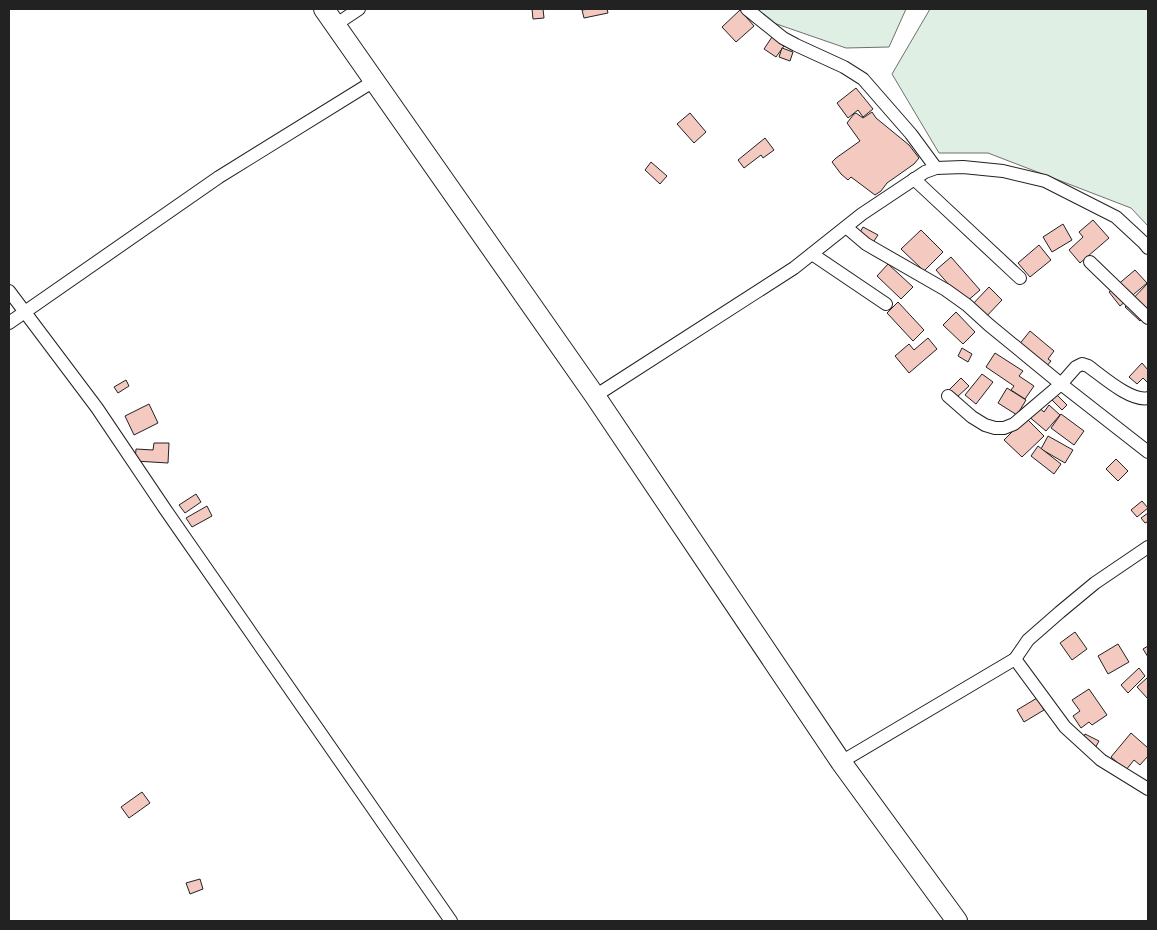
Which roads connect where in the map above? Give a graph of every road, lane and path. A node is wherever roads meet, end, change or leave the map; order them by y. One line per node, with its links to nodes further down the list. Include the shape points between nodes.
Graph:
1 (324, 9): 4 (main road)
2 (359, 9): 4 (street)
3 (747, 9): 6 (street, via 783,38 862,79 911,134)
4 (335, 25): 5 (main road)
5 (374, 81): 15 (street, via 219,177); 19 (main road)
6 (936, 168): 7 (street); 9 (street, via 963,166 1045,181 1116,217)
7 (914, 179): 8 (street); 12 (street)
8 (846, 227): 10 (street); 18 (street, via 866,244 967,305)
9 (1148, 248)
10 (812, 254): 14 (street); 19 (street)
11 (1090, 262): 16 (street)
12 (1020, 278)
13 (9, 291): 15 (street)
14 (886, 304)
15 (24, 313): 17 (street); 27 (street, via 97,408)
16 (1148, 318)
17 (9, 323)
18 (1061, 384): 20 (street, via 1014,424 1004,428 985,425); 21 (street, via 1082,364 1129,395); 22 (street)
19 (595, 396): 25 (main road)
20 (948, 396)
21 (1148, 398)
22 (1148, 452)
23 (1148, 547): 24 (street, via 1095,583 1060,612 1028,640)
24 (1015, 659): 25 (street); 26 (street, via 1065,727 1101,760)
25 (841, 762): 28 (main road)
26 (1148, 789)
27 (452, 921)
28 (957, 921)

